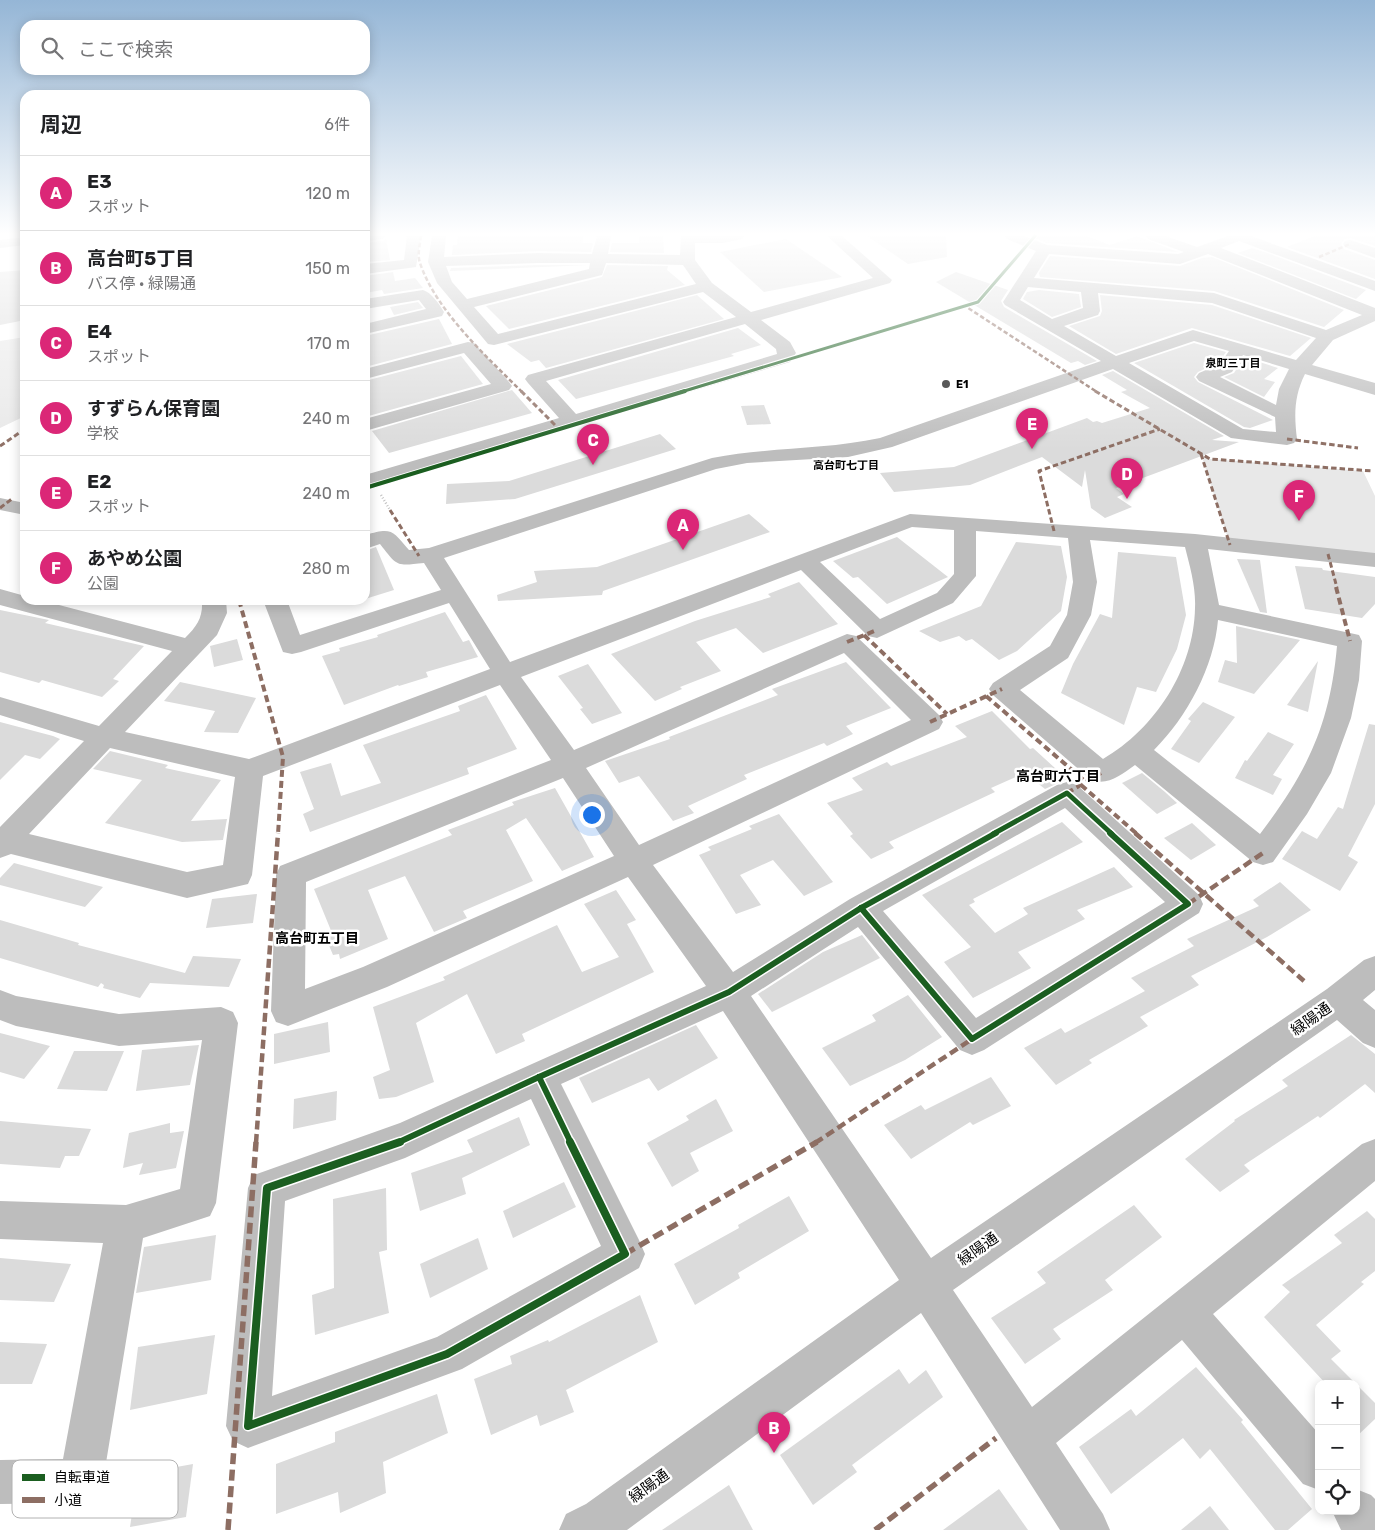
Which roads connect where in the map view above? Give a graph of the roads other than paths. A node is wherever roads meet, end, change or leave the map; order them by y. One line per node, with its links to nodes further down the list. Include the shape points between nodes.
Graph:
1 (432, 307): 13 (street, via 436,312)
2 (464, 307): 3 (street, via 494,340)
3 (622, 307)
4 (733, 307): 11 (street)
5 (784, 307): 11 (street)
6 (1020, 307): 12 (street)
7 (1092, 307): 12 (street, via 1092,310)
8 (1242, 307): 14 (street)
9 (1357, 307): 10 (street)
10 (1375, 314): 14 (street)
11 (746, 318): 21 (street, via 534,379); 21 (street, via 784,346 787,353 784,358)
12 (1050, 325): 16 (street)
13 (370, 328)
14 (1327, 336): 17 (street)
15 (1238, 350): 16 (street, via 1193,335); 17 (street); 20 (street, via 1226,368 1206,377)
16 (1113, 362): 20 (street, via 1238,434 1287,439); 30 (street, via 885,443 848,451 747,457 712,464)
17 (1299, 368): 19 (street); 20 (street, via 1288,389)
18 (370, 373): 22 (street, via 468,347 503,386)
19 (1375, 389)
20 (1284, 414)
21 (572, 420): 23 (street)
22 (370, 424)
23 (370, 481)
24 (0, 504): 25 (street)
25 (20, 508)
26 (965, 525): 27 (street); 32 (street, via 910,520); 32 (street, via 965,576 945,598 877,630)
27 (1078, 533): 29 (street); 44 (street, via 1085,582 1079,615 1059,652 1002,689 1101,773)
28 (370, 540): 30 (street, via 385,536 403,558)
29 (1195, 541): 31 (street); 39 (street, via 1203,567)
30 (431, 555): 33 (street)
31 (1375, 560)
32 (805, 561): 41 (street)
33 (456, 593): 38 (street, via 292,646); 41 (street)
34 (0, 598): 35 (street)
35 (20, 603)
36 (27, 605): 40 (street)
37 (214, 605): 40 (street, via 208,629)
38 (277, 605)
39 (1207, 610): 44 (street, via 1198,662 1166,717); 44 (street, via 1350,641 1347,680 1337,726 1308,789 1263,853)
40 (190, 648): 43 (street)
41 (506, 675): 45 (street); 46 (street)
42 (0, 706): 43 (street)
43 (103, 737): 46 (street); 47 (street)
44 (1136, 751)
45 (569, 764): 48 (street); 48 (street, via 847,642 930,722); 48 (street, via 291,875 288,1011 375,978)
46 (250, 770): 47 (street, via 237,875 187,885)
47 (2, 842)
48 (633, 861): 51 (street)
49 (861, 908): 49 (street, via 972,1039 1188,904 1067,793); 51 (street)
50 (1375, 970): 52 (street, 緑陽通)
51 (728, 992): 55 (street); 59 (street)
52 (1339, 1000): 54 (street); 59 (street, 緑陽通)
53 (0, 1006): 58 (street, via 119,1030 221,1023 197,1203)
54 (1375, 1032)
55 (538, 1077): 55 (street, via 405,1140 267,1188 248,1426 447,1354 625,1254)
56 (1375, 1157): 60 (street)
57 (0, 1220): 58 (street)
58 (126, 1224): 62 (street)
59 (926, 1285): 61 (street); 65 (street, 緑陽通, via 602,1520)
60 (1184, 1311): 61 (street); 63 (street)
61 (1026, 1440): 66 (street)
62 (85, 1460)
63 (1315, 1463)
64 (1359, 1515): 67 (street)
65 (582, 1530)
66 (1087, 1530)
67 (1374, 1530)

